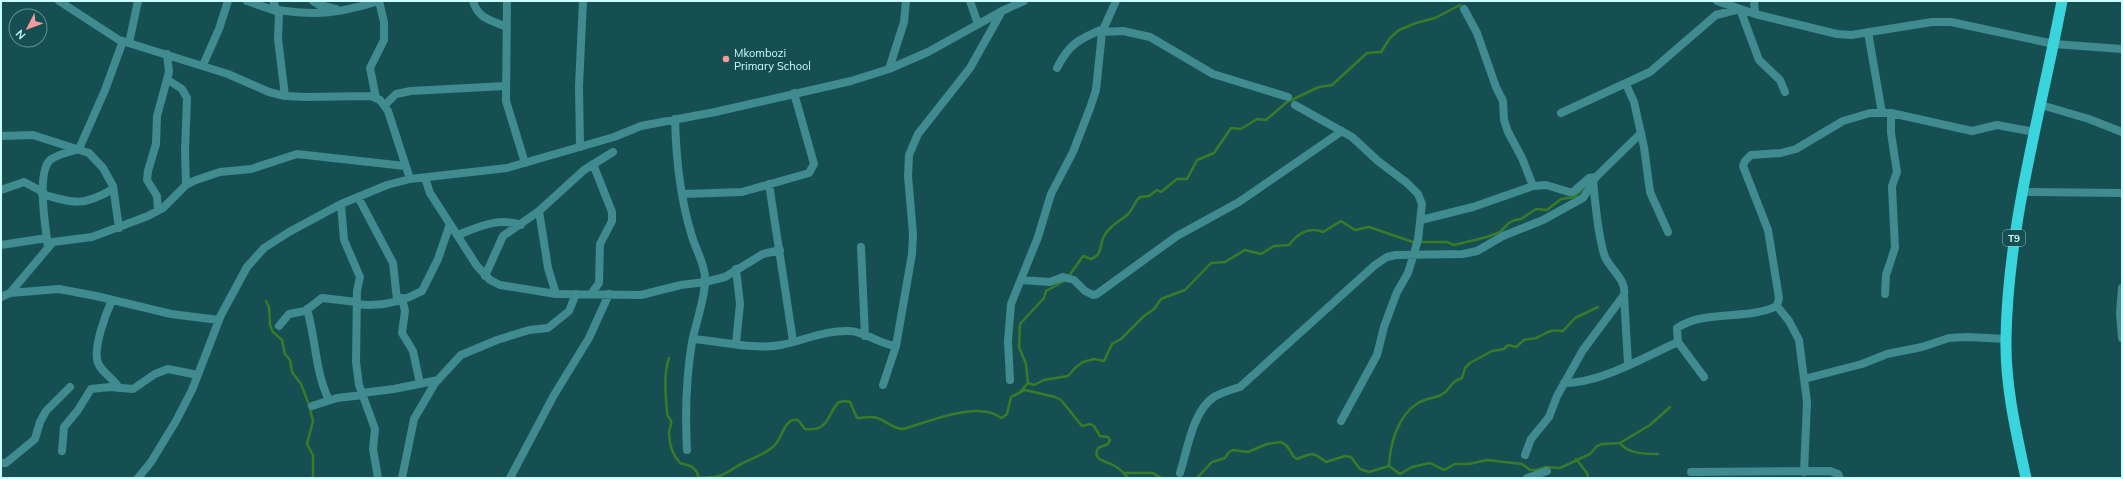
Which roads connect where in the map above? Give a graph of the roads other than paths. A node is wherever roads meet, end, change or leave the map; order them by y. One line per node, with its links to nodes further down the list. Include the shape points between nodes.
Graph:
1 (60, 1): 28 (street, via 107,34)
2 (138, 1): 28 (street)
3 (228, 1): 32 (street)
4 (247, 1): 21 (street)
5 (273, 1): 21 (street)
6 (313, 1): 18 (street, via 319,5)
7 (379, 1): 18 (street); 42 (street, via 384,22 384,40 370,68)
8 (473, 1): 25 (street, via 475,10 480,15)
9 (507, 1): 25 (street)
10 (583, 1): 54 (street, via 579,86)
11 (906, 1): 34 (street, via 904,22)
12 (970, 1): 24 (street)
13 (1024, 1): 22 (street)
14 (1116, 1): 26 (street)
15 (1717, 1): 19 (street)
16 (1754, 1): 23 (street)
17 (2062, 1): 29 (highway, T9)
18 (336, 8): 21 (street, via 312,15)
19 (1740, 9): 23 (street); 36 (street, via 1716,15 1650,72); 38 (street, via 1759,60 1780,80)
20 (1464, 10): 65 (street, via 1477,33 1504,101 1504,120 1508,132)
21 (279, 11): 40 (street, via 278,38)
22 (1002, 11): 24 (street); 115 (street, via 970,68 918,134 909,155 912,254)
23 (1755, 14): 27 (street, via 1837,34)
24 (978, 24): 34 (street, via 928,52)
25 (507, 28): 37 (street)
26 (1102, 30): 33 (street, via 1082,38 1068,48); 41 (street, via 1123,31 1150,37 1213,74); 90 (street, via 1096,90 1073,152 1051,194)
27 (1868, 32): 29 (street, via 1932,22 1951,22); 46 (street)
28 (126, 42): 31 (street); 55 (street)
29 (2054, 44): 30 (street); 45 (highway, T9)
30 (2122, 49)
31 (167, 54): 32 (street); 35 (street, via 170,63)
32 (203, 65): 40 (street)
33 (1057, 68)
34 (889, 69): 39 (street)
35 (168, 80): 64 (street, via 182,89 187,98); 74 (street, via 156,116 156,144 147,180 157,196)
36 (1626, 84): 47 (street); 50 (street, via 1634,102)
37 (505, 86): 43 (street, via 410,91 396,94); 57 (street, via 506,101)
38 (1785, 92)
39 (794, 93): 48 (street); 63 (street, via 814,164 809,173)
40 (285, 96): 42 (street)
41 (1288, 97)
42 (376, 98): 43 (street)
43 (385, 104): 59 (street)
44 (1295, 105): 49 (street)
45 (2041, 105): 51 (highway, T9); 52 (street)
46 (1886, 113): 51 (street, via 1972,131 1997,125); 98 (street, via 1897,172 1892,186 1895,248 1886,275); 103 (street, via 1870,113 1843,121 1796,149 1782,153 1751,155 1745,161 1745,175 1768,230)
47 (1561, 114)
48 (675, 119): 54 (street, via 641,126); 71 (street)
49 (1342, 131): 76 (street, via 1402,178 1418,194 1422,204); 90 (street, via 1239,202 1177,236 1097,294 1085,292 1074,280 1063,277 1050,282)
50 (1641, 132): 62 (street); 80 (street, via 1650,192)
51 (2035, 132): 68 (highway, T9)
52 (2122, 132)
53 (1, 136): 55 (street, via 33,135)
54 (580, 147): 57 (street)
55 (79, 149): 66 (street, via 96,159 108,176); 69 (street, via 49,162 45,169)
56 (613, 152): 58 (street)
57 (525, 163): 60 (street, via 507,168)
58 (593, 164): 75 (street, via 569,182); 96 (street, via 612,212 612,221 600,244 599,283)
59 (405, 166): 61 (street); 64 (street, via 297,154 251,169 220,172)
60 (425, 178): 61 (street); 77 (street, via 430,193)
61 (410, 179): 72 (street, via 387,184)
62 (1594, 179): 65 (street, via 1589,178 1578,189 1569,192 1546,185); 87 (street, via 1583,198 1577,202 1476,251 1453,255); 99 (street, via 1601,242 1606,258 1624,285)
63 (769, 184): 71 (street, via 742,192); 86 (street)
64 (186, 185): 74 (street)
65 (1533, 186): 76 (street, via 1473,207)
66 (113, 189): 69 (street, via 88,202 72,201); 79 (street)
67 (1, 190): 69 (street, via 24,182)
68 (2024, 192): 70 (street); 111 (highway, T9, via 2011,260)
69 (42, 193): 82 (street)
70 (2122, 193)
71 (683, 194): 91 (street, via 690,233 702,262)
72 (358, 197): 73 (street); 100 (street, via 393,263)
73 (341, 204): 102 (street, via 344,240 360,277); 106 (street, via 264,248 247,267)
74 (158, 210): 79 (street)
75 (539, 211): 78 (street); 94 (street, via 548,268)
76 (1421, 220): 87 (street)
77 (450, 224): 81 (street); 100 (street, via 438,259 424,288)
78 (521, 225): 81 (street, via 500,221); 89 (street, via 502,238)
79 (119, 228): 85 (street, via 92,237 55,241)
80 (1668, 232)
81 (458, 235): 89 (street)
82 (47, 238): 83 (street); 85 (street)
83 (2, 243)
84 (861, 247): 108 (street)
85 (48, 248): 93 (street)
86 (780, 250): 88 (street, via 763,254); 112 (street)
87 (1413, 255): 130 (street, via 1408,273 1397,292 1384,327 1377,355); 138 (street, via 1396,255 1380,261 1240,387 1222,393 1207,403 1194,425)
88 (736, 269): 91 (street, via 725,277); 114 (street, via 740,304)
89 (485, 276): 94 (street, via 500,284)
90 (1021, 280): 121 (street, via 1011,304 1008,321)
91 (705, 282): 97 (street, via 641,295); 110 (street)
92 (2122, 288): 105 (street)
93 (5, 294): 101 (street, via 59,289)
94 (556, 294): 95 (street)
95 (576, 294): 96 (street); 120 (street, via 571,308 548,328 529,330 467,351)
96 (591, 294): 97 (street)
97 (609, 294): 142 (street, via 589,338 554,395)
98 (1885, 294)
99 (1624, 295): 116 (street); 123 (street, via 1596,331)
100 (399, 299): 102 (street, via 375,306); 122 (street, via 404,311 402,333 413,351)
101 (112, 300): 106 (street, via 171,314); 126 (street, via 105,316 97,360)
102 (357, 303): 104 (street, via 325,297 318,299); 127 (street, via 356,362)
103 (1777, 306): 113 (street, via 1734,316 1707,317 1685,323 1677,328); 119 (street, via 1799,340)
104 (306, 310): 107 (street, via 289,314); 128 (street, via 317,350 319,373)
105 (2121, 313): 109 (street)
106 (219, 320): 117 (street)
107 (278, 326)
108 (865, 336): 112 (street, via 850,331 829,332); 115 (street, via 879,343)
109 (2122, 338)
110 (693, 339): 114 (street); 131 (street, via 685,402)
111 (2006, 339): 119 (street, via 1949,338); 145 (highway, T9, via 2011,408)
112 (793, 341): 114 (street, via 768,346)
113 (1678, 342): 116 (street); 118 (street)
114 (736, 343)
115 (896, 346): 124 (street)
116 (1628, 364): 123 (street, via 1581,383)
117 (198, 375): 126 (street, via 168,369 155,374 133,389); 139 (street, via 172,427)
118 (1704, 378)
119 (1804, 379): 137 (street, via 1807,402)
120 (438, 380): 122 (street); 141 (street, via 414,419)
121 (1010, 380)
122 (420, 384): 127 (street)
123 (1564, 384): 133 (street, via 1549,417 1531,439)
124 (883, 385)
125 (70, 387): 134 (street, via 46,411 35,439)
126 (119, 388): 132 (street, via 91,389 64,427)
127 (362, 394): 128 (street); 140 (street, via 375,429 373,449)
128 (329, 400): 129 (street)
129 (312, 406)
130 (1341, 421)
131 (687, 450)
132 (62, 451)
133 (1525, 455)
134 (1, 464)
135 (1547, 471): 143 (street)
136 (1691, 472): 137 (street)
137 (1804, 472): 144 (street, via 1834,472)
138 (1180, 473)
139 (138, 478)
140 (378, 478)
141 (402, 478)
142 (510, 478)
143 (1527, 478)
144 (1840, 478)
145 (2026, 478)

